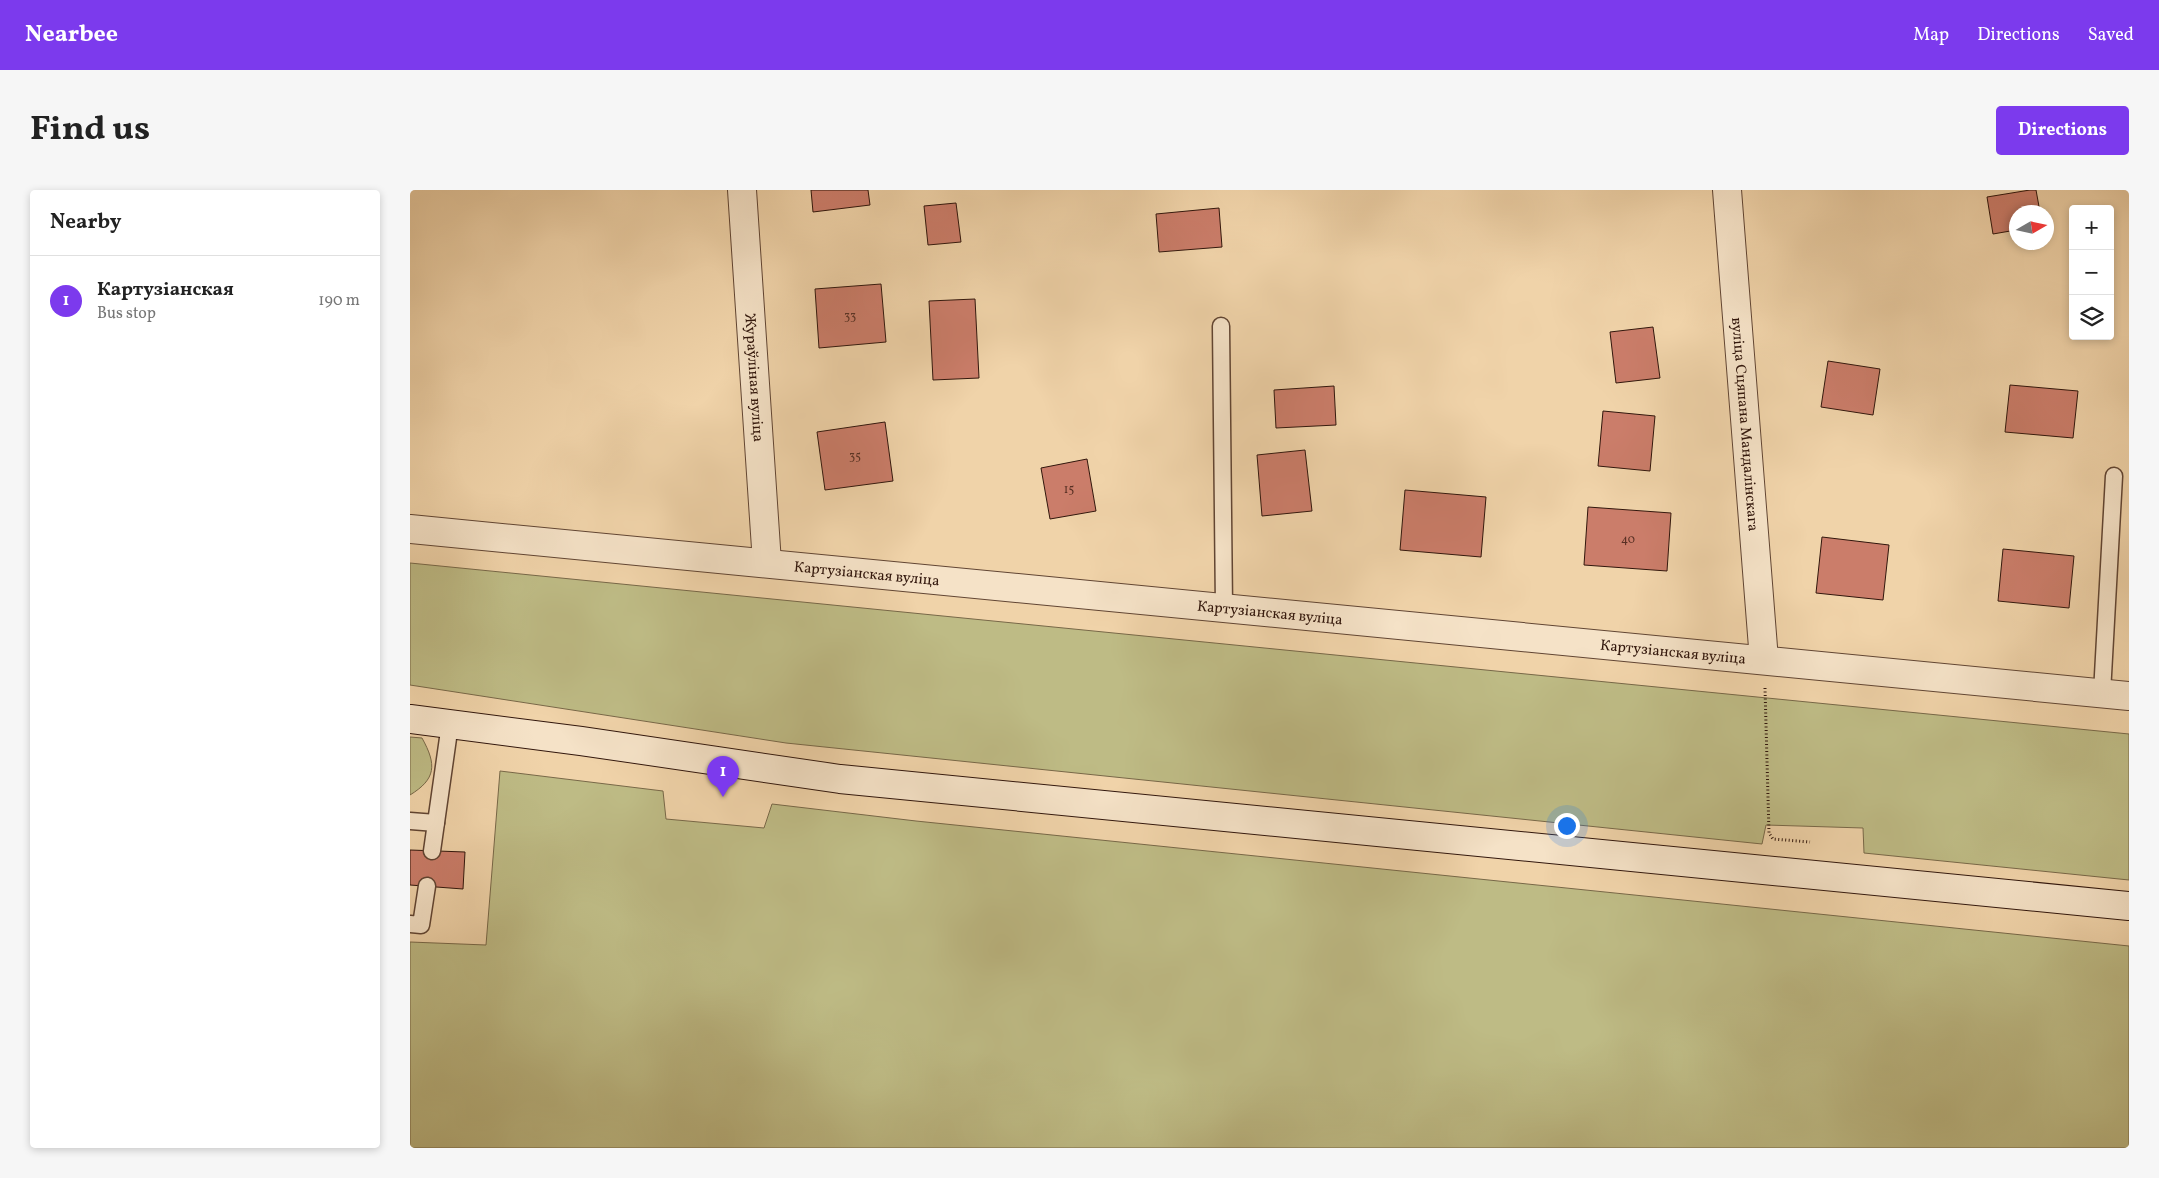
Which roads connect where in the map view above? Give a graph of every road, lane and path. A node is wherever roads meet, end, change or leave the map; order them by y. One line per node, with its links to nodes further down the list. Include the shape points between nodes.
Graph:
1 (742, 190): 6 (street, Жураўліная вуліца)
2 (1727, 190): 8 (street, вуліца Сцяпана Мандалінскага)
3 (1221, 326): 7 (lane)
4 (2114, 476): 9 (lane)
5 (410, 529): 6 (street, Картузіанская вуліца)
6 (767, 563): 7 (street, Картузіанская вуліца)
7 (1224, 608): 8 (street, Картузіанская вуліца)
8 (1764, 660): 9 (street, Картузіанская вуліца); 15 (path, via 1769,833 1773,839)
9 (2102, 693): 10 (street, Картузіанская вуліца)
10 (2129, 696)
11 (410, 719): 12 (street)
12 (450, 724): 14 (lane); 18 (street, via 840,779)
13 (410, 821): 14 (lane)
14 (436, 823): 16 (lane)
15 (1810, 842)
16 (432, 851)
17 (427, 886): 19 (lane, via 421,925)
18 (2129, 906)
19 (410, 924)

